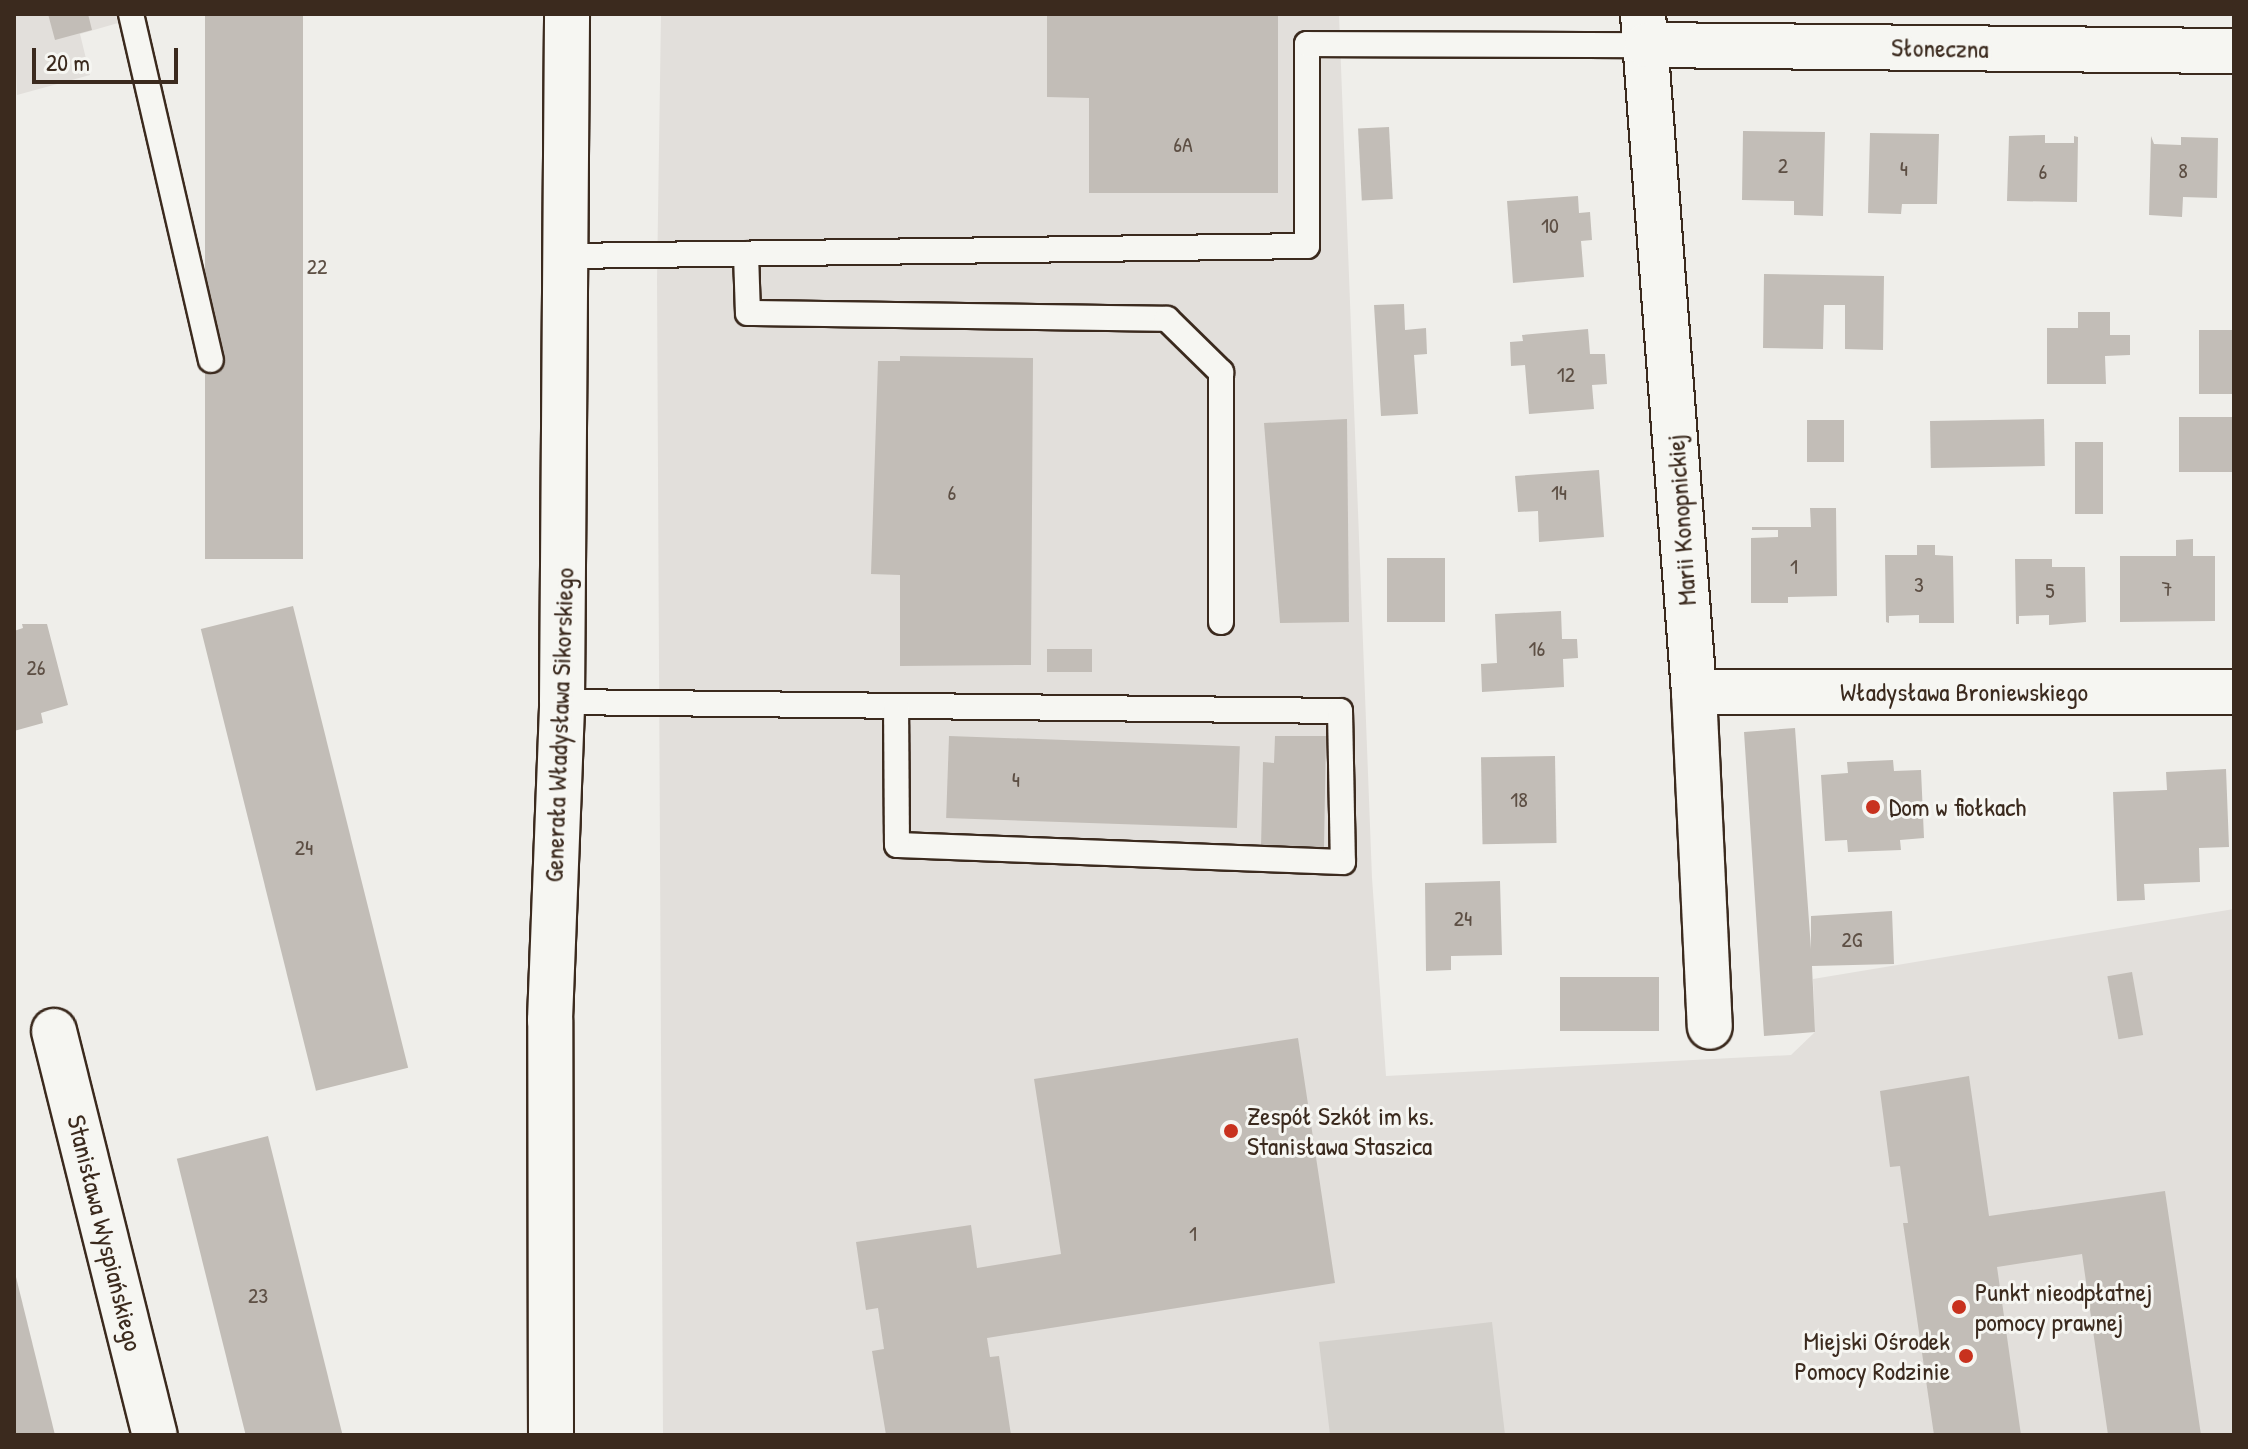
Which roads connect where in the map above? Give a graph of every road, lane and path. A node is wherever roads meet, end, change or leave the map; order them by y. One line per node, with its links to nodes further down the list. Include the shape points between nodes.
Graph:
1 (131, 14): 7 (lane)
2 (567, 14): 6 (street, Generała Władysława Sikorskiego)
3 (1645, 29): 4 (street, Słoneczna); 5 (lane, via 1307,44 1307,246); 9 (street, Marii Konopnickiej)
4 (2234, 51)
5 (746, 254): 6 (lane); 8 (lane, via 748,313 1167,319 1221,372)
6 (566, 256): 11 (street, Generała Władysława Sikorskiego)
7 (211, 360)
8 (1221, 622)
9 (1694, 692): 10 (street, Władysława Broniewskiego); 13 (street, Marii Konopnickiej)
10 (2234, 692)
11 (562, 702): 12 (lane); 16 (street, Generała Władysława Sikorskiego, via 550,1020)
12 (896, 706): 12 (lane, via 1340,711 1343,862 897,845)
13 (1710, 1027)
14 (54, 1031): 15 (street, Stanisława Wyspiańskiego)
15 (155, 1435)
16 (551, 1435)

